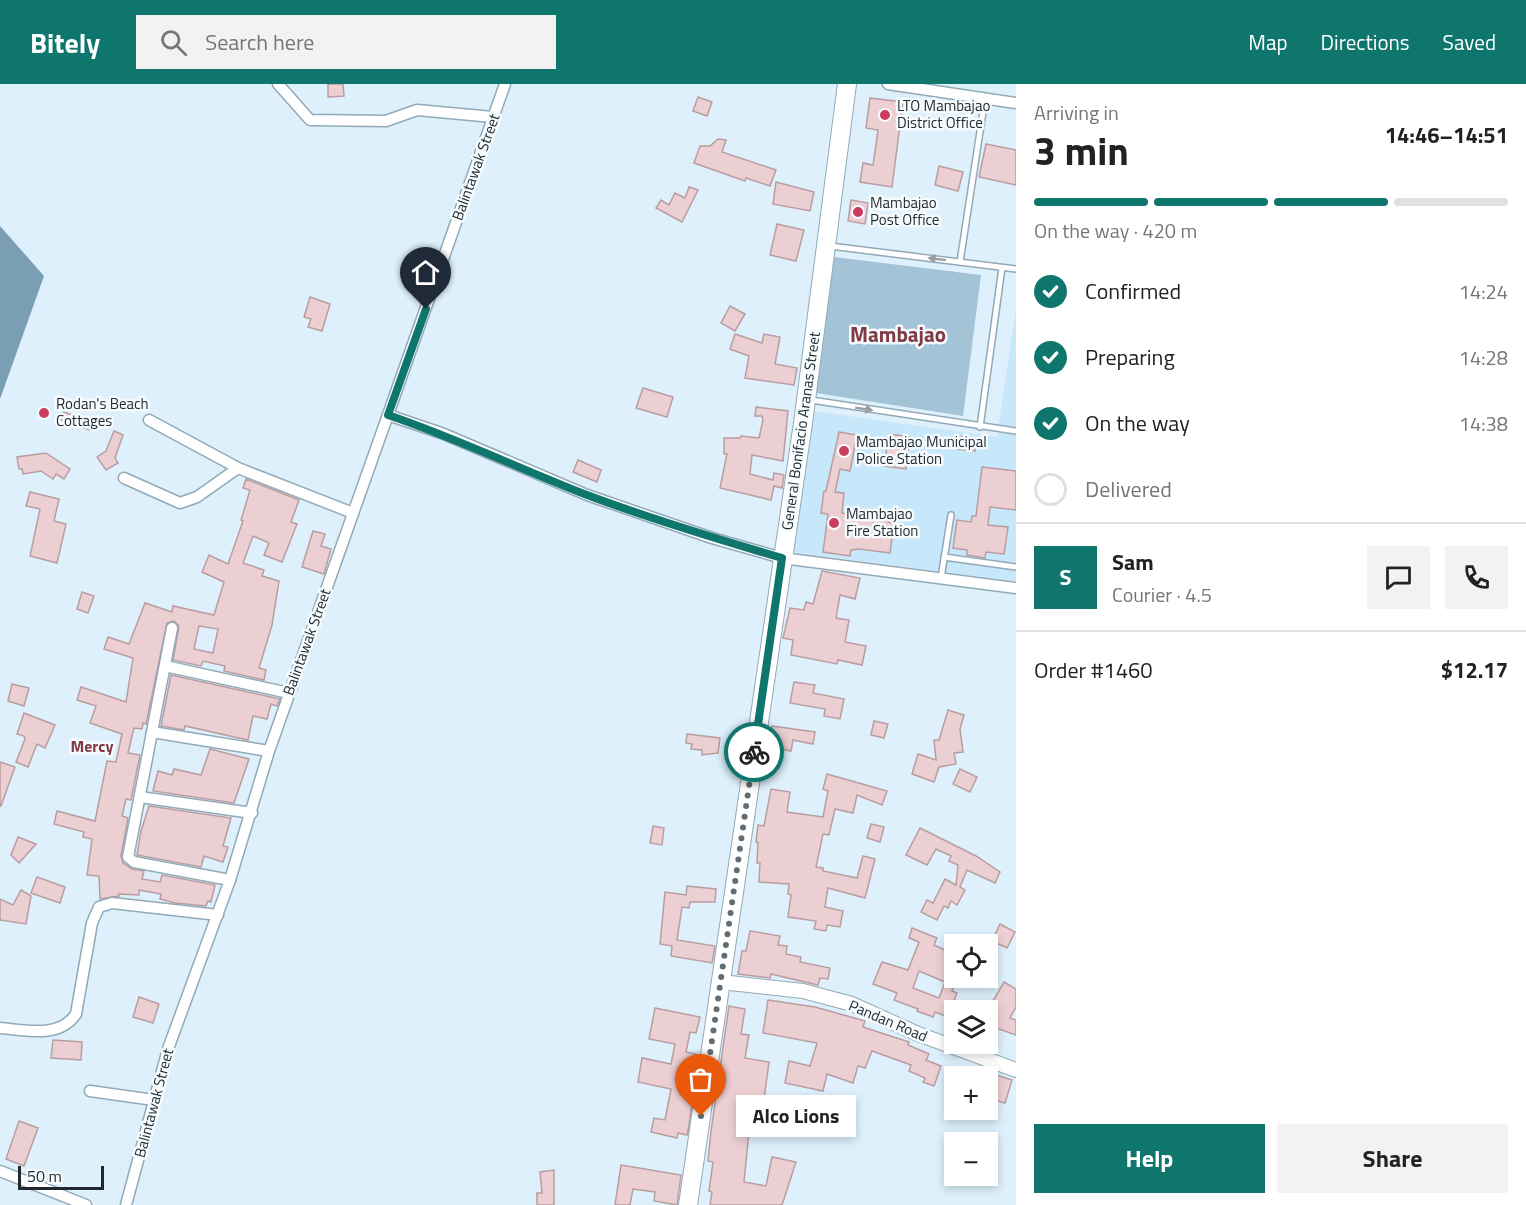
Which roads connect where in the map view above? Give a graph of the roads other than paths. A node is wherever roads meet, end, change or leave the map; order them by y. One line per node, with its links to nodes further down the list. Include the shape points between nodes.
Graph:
1 (278, 84): 7 (street, via 310,120 386,121 417,110)
2 (505, 84): 7 (street, Balintawak Street)
3 (847, 84): 8 (main road, General Bonifacio Aranas Street)
4 (888, 84): 5 (street)
5 (985, 99): 6 (street); 9 (lane)
6 (1016, 103)
7 (493, 117): 13 (street, Balintawak Street)
8 (826, 245): 9 (lane, one-way to 8); 12 (main road, General Bonifacio Aranas Street)
9 (960, 262): 10 (lane)
10 (1002, 268): 11 (lane); 15 (lane)
11 (1016, 269)
12 (806, 400): 15 (lane, one-way to 15); 22 (main road, General Bonifacio Aranas Street)
13 (388, 415): 19 (street, Balintawak Street); 22 (street, via 444,434 587,495)
14 (149, 420): 17 (street)
15 (980, 427): 16 (lane)
16 (1016, 431)
17 (238, 468): 18 (street, via 197,497 180,503); 19 (street)
18 (124, 478)
19 (353, 513): 28 (street, Balintawak Street)
20 (951, 515): 21 (lane)
21 (944, 557): 23 (lane); 24 (lane)
22 (782, 558): 24 (street); 35 (main road, General Bonifacio Aranas Street)
23 (1016, 567)
24 (940, 578): 25 (street)
25 (1016, 588)
26 (172, 628): 27 (street)
27 (165, 666): 28 (street); 29 (street)
28 (289, 693): 30 (street, Balintawak Street)
29 (152, 732): 30 (street); 31 (street)
30 (269, 751): 32 (street, Balintawak Street)
31 (140, 797): 32 (street); 33 (street, via 129,860)
32 (252, 813): 33 (street, Balintawak Street)
33 (230, 880): 34 (street, Balintawak Street)
34 (218, 915): 36 (street, via 112,903 99,907 92,923 72,1021 41,1032); 39 (street, Balintawak Street, via 168,1049)
35 (721, 982): 37 (street, Pandan Road, via 803,992 852,1004 918,1034); 43 (main road, General Bonifacio Aranas Street)
36 (0, 1028)
37 (1016, 1070)
38 (90, 1090): 39 (street)
39 (154, 1100): 42 (street, Balintawak Street)
40 (0, 1171): 41 (street)
41 (86, 1205)
42 (126, 1205)
43 (688, 1205)

